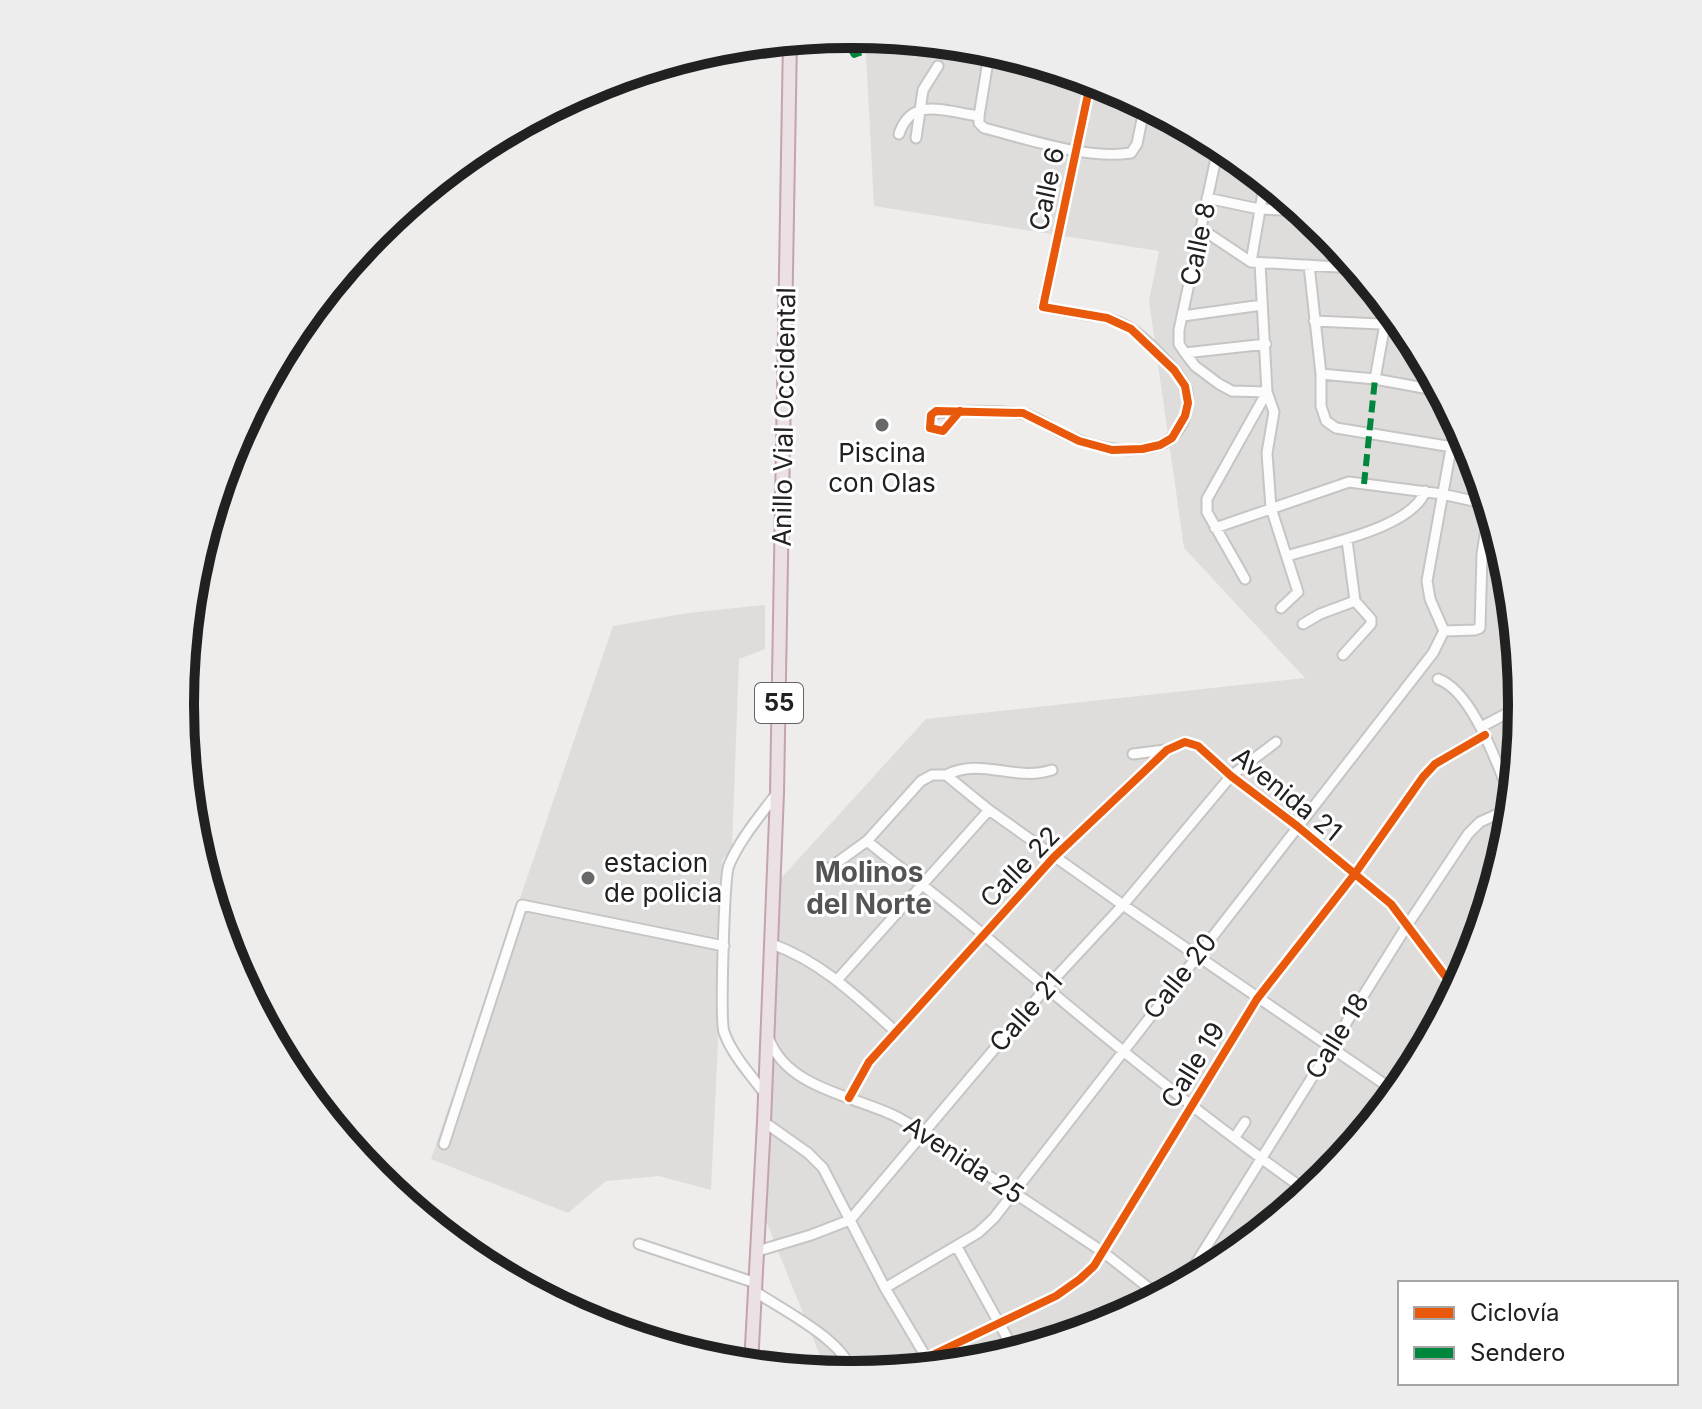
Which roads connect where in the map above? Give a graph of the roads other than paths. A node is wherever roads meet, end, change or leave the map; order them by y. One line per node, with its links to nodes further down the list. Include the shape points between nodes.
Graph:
1 (790, 51): 59 (highway, Anillo Vial Occidental / 55)
2 (988, 63): 6 (street)
3 (938, 66): 5 (street, via 923,90)
4 (1088, 93): 10 (street, Calle 6)
5 (921, 108): 6 (street); 8 (street, via 909,113); 9 (street)
6 (979, 116): 10 (street, via 984,128)
7 (1143, 117): 10 (street, via 1131,153)
8 (899, 134)
9 (916, 138)
10 (1076, 150): 30 (street, Calle 6, via 1043,307 1131,329 1185,386 1185,416 1172,438 1160,445 1112,450 1079,441 1023,413)
11 (1216, 159): 13 (street, Calle 8)
12 (1262, 193): 14 (street)
13 (1207, 198): 14 (street); 16 (street, Calle 8)
14 (1259, 209): 15 (street); 17 (street)
15 (1283, 210)
16 (1200, 228): 17 (street); 21 (street, Calle 8)
17 (1255, 263): 18 (street); 20 (street)
18 (1309, 265): 19 (street); 22 (street)
19 (1340, 267)
20 (1262, 305): 21 (street); 24 (street)
21 (1183, 316): 25 (street, Calle 8)
22 (1314, 321): 23 (street); 26 (street)
23 (1385, 324): 27 (street)
24 (1266, 344): 25 (street); 29 (street)
25 (1182, 348): 29 (street, via 1195,366 1232,391)
26 (1321, 374): 27 (street); 32 (street, via 1321,406 1326,421 1336,428)
27 (1375, 379): 28 (street)
28 (1427, 389)
29 (1267, 392): 37 (street, via 1274,412 1267,453); 38 (street, via 1207,499)
30 (960, 411)
31 (1453, 442): 32 (street)
32 (1452, 447): 33 (street); 35 (street)
33 (1455, 448)
34 (1425, 491): 35 (street); 37 (street, via 1349,482); 40 (street, via 1418,506)
35 (1442, 494): 36 (street); 46 (street, via 1427,581)
36 (1476, 503)
37 (1271, 508): 38 (street); 41 (street)
38 (1215, 528): 42 (street)
39 (1485, 533): 46 (street, via 1480,628)
40 (1347, 540): 41 (street); 43 (street)
41 (1287, 556): 44 (street, via 1298,592)
42 (1245, 579)
43 (1355, 601): 45 (street); 47 (street, via 1371,624)
44 (1281, 608)
45 (1303, 624)
46 (1444, 631): 62 (street, Calle 20, via 1433,653)
47 (1343, 655)
48 (1438, 679): 50 (street, via 1454,687)
49 (1507, 715): 50 (street)
50 (1483, 731): 58 (street); 66 (street, Calle 19, via 1423,777)
51 (1185, 742): 53 (street, Calle 22); 57 (street, Avenida 21, via 1198,746)
52 (1276, 742): 57 (street, Calle 21)
53 (1167, 750): 54 (street); 64 (street, Calle 22)
54 (1133, 754)
55 (1052, 770): 56 (street, via 1029,776 980,767)
56 (946, 775): 60 (street); 63 (street, via 921,781)
57 (1231, 776): 62 (street, Avenida 21); 68 (street, Calle 21)
58 (1503, 779)
59 (777, 793): 71 (highway, Anillo Vial Occidental / 55); 72 (street, via 728,868)
60 (989, 810): 64 (street); 67 (street)
61 (1498, 814): 69 (street, Calle 18, via 1473,827)
62 (1297, 826): 66 (street, Avenida 21); 73 (street, Calle 20)
63 (867, 841): 65 (street); 67 (street)
64 (1054, 857): 68 (street); 70 (street, Calle 22)
65 (831, 867)
66 (1354, 875): 69 (street, Avenida 21); 77 (street, Calle 19)
67 (922, 887): 70 (street); 74 (street)
68 (1123, 905): 73 (street); 76 (street, Calle 21)
69 (1408, 924): 75 (street, Avenida 21); 80 (street, Calle 18)
70 (983, 934): 76 (street); 78 (street, Calle 22)
71 (772, 944): 74 (street); 79 (highway, Anillo Vial Occidental / 55)
72 (724, 946): 83 (street, via 723,1030); 90 (street, via 522,905)
73 (1196, 955): 77 (street); 81 (street, Calle 20)
74 (838, 979): 78 (street)
75 (1448, 979)
76 (1045, 989): 81 (street); 88 (street, Calle 21)
77 (1257, 999): 80 (street); 85 (street, Calle 19)
78 (896, 1032): 84 (street, Calle 22, via 869,1062)
79 (768, 1036): 83 (highway, Anillo Vial Occidental / 55); 84 (street, Avenida 25, via 774,1053 790,1067 817,1086)
80 (1330, 1048): 82 (street); 91 (street, Calle 18)
81 (1123, 1050): 85 (street); 93 (street, Calle 20)
82 (1386, 1084)
83 (765, 1094): 86 (highway, Anillo Vial Occidental / 55)
84 (849, 1098): 88 (street, Avenida 25)
85 (1192, 1105): 89 (street); 98 (street, Calle 19)
86 (764, 1122): 94 (street, via 823,1168); 97 (highway, Anillo Vial Occidental / 55)
87 (1245, 1122): 89 (street)
88 (923, 1132): 93 (street, Avenida 25); 94 (street, Calle 21)
89 (1235, 1137): 91 (street)
90 (444, 1144)
91 (1261, 1157): 92 (street); 99 (street, Calle 18)
92 (1298, 1185)
93 (1013, 1191): 96 (street, Calle 20, via 978,1233); 98 (street, Avenida 25)
94 (850, 1220): 97 (street, Calle 21); 101 (street)
95 (639, 1244): 100 (street)
96 (957, 1247): 101 (street, Calle 20); 103 (street)
97 (758, 1251): 100 (highway, Anillo Vial Occidental / 55)
98 (1103, 1252): 102 (street, Avenida 25); 103 (street, Calle 19, via 1056,1296)
99 (1196, 1262)
100 (756, 1287): 105 (highway, Anillo Vial Occidental / 55); 108 (street)
101 (885, 1288): 107 (street)
102 (1149, 1289)
103 (998, 1323): 104 (street); 106 (street, Calle 19)
104 (1009, 1342)
105 (752, 1353)
106 (944, 1354)
107 (926, 1356)
108 (849, 1361)

